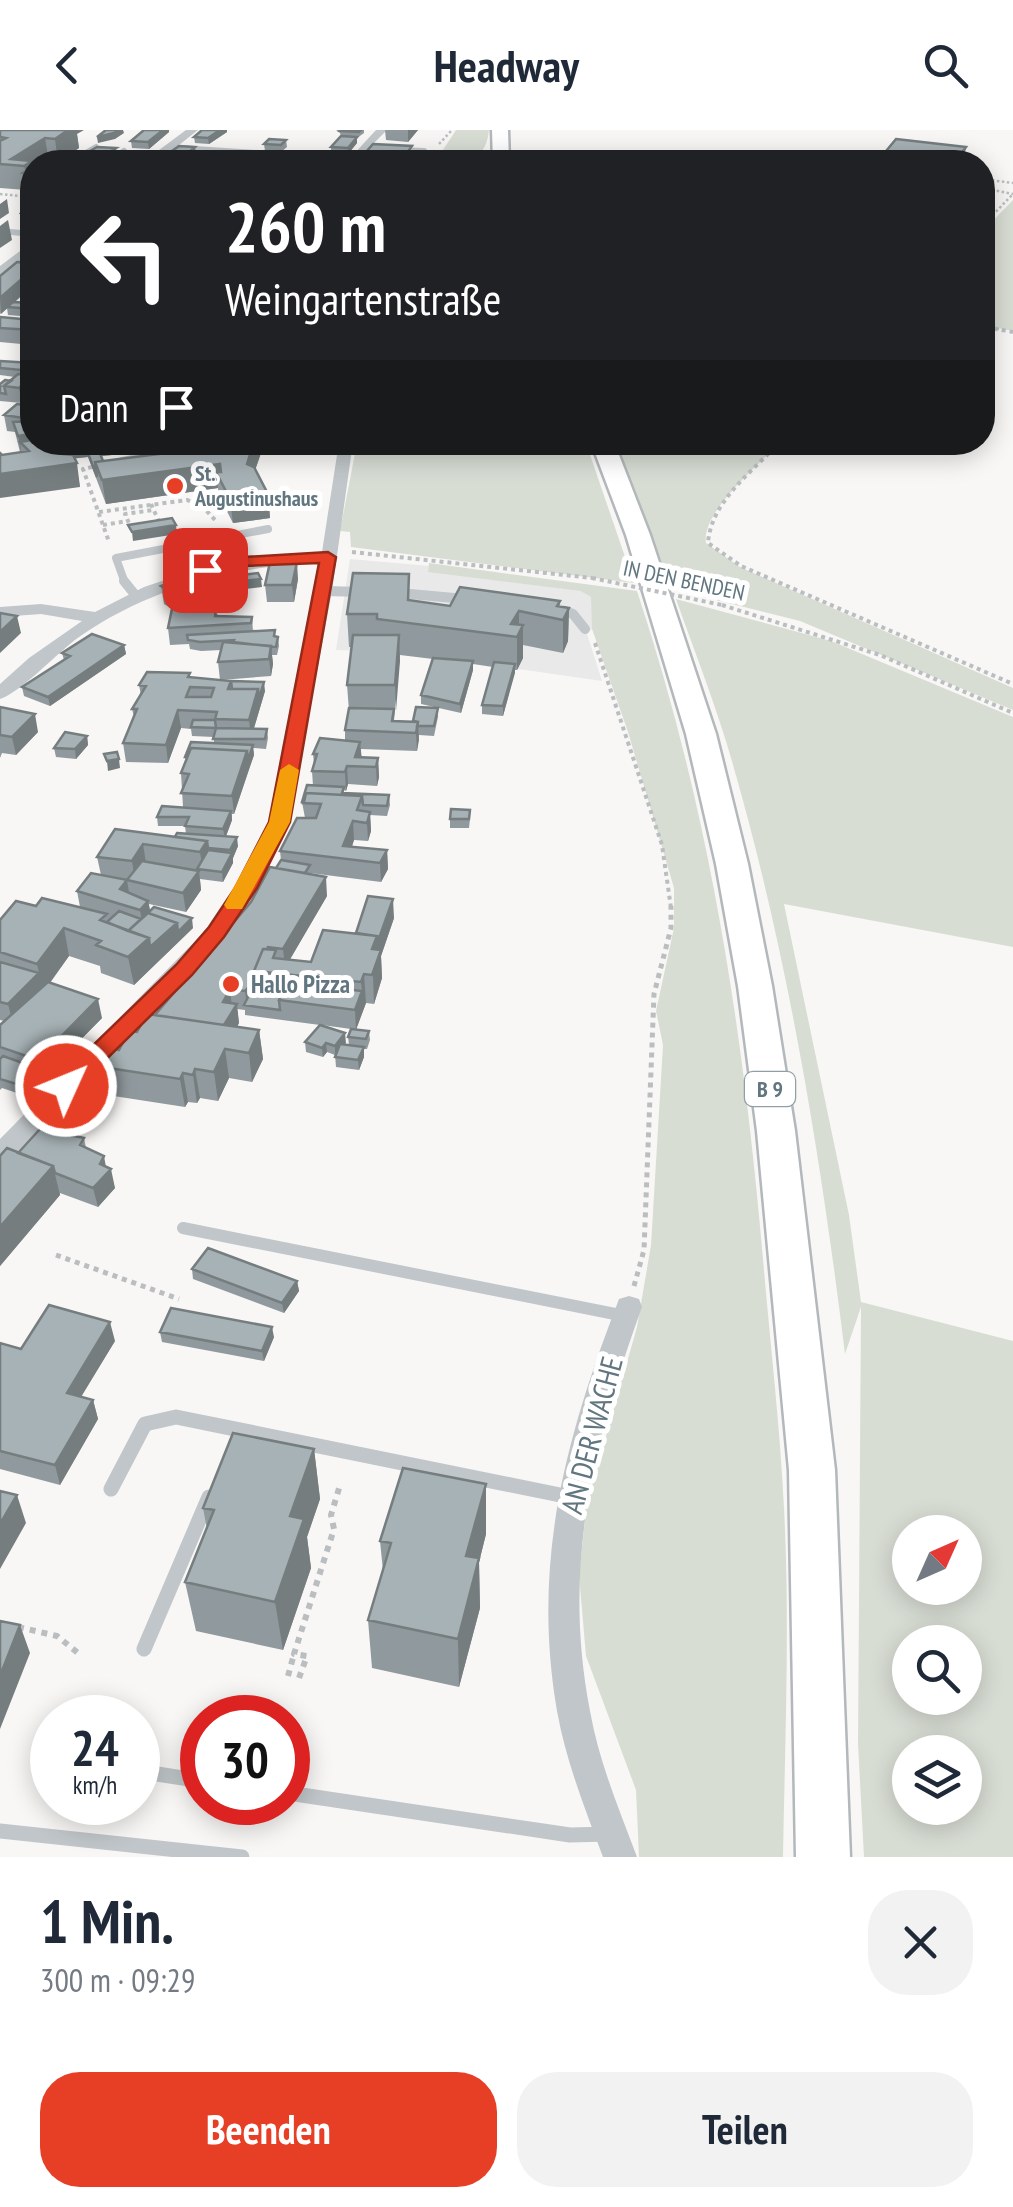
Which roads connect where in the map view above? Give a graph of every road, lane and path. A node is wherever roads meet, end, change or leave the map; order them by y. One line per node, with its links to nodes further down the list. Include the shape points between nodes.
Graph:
1 (192, 130): 4 (street)
2 (382, 130): 5 (street)
3 (96, 147): 6 (lane)
4 (168, 147): 7 (street); 8 (street)
5 (366, 147): 9 (street); 10 (lane)
6 (91, 150)
7 (164, 150)
8 (215, 150)
9 (364, 150)
10 (410, 150)
11 (1013, 194): 12 (path)
12 (995, 213)
13 (0, 272): 14 (lane)
14 (16, 274)
15 (158, 455): 20 (lane, via 121,459)
16 (344, 455): 27 (street)
17 (607, 455): 58 (main road, B 9, via 700,734 755,986 812,1470)
18 (768, 455): 36 (path, IN DEN BENDEN, via 714,514 708,543 740,566)
19 (92, 467): 22 (path, via 83,469)
20 (125, 470)
21 (152, 507): 22 (path); 23 (path, via 125,514); 23 (path, via 161,526 132,530); 26 (path, via 195,501)
22 (99, 512): 24 (path)
23 (128, 521): 24 (path)
24 (104, 525): 28 (path)
25 (268, 529): 26 (lane)
26 (229, 535): 28 (lane)
27 (329, 553): 29 (street); 30 (street, via 205,570); 38 (path, IN DEN BENDEN, bridge, via 592,578 722,605 880,655)
28 (116, 558): 30 (lane)
29 (324, 591): 31 (lane); 39 (street, via 280,822 246,888 184,970)
30 (136, 596): 34 (street)
31 (475, 600)
32 (550, 606): 35 (lane, via 572,614)
33 (0, 612): 34 (street, via 41,609)
34 (98, 618): 37 (street)
35 (585, 629): 43 (path, via 611,684 671,888 672,928 654,994 644,1250)
36 (1013, 684)
37 (0, 694)
38 (1013, 713)
39 (0, 1154)
40 (183, 1228): 43 (lane)
41 (56, 1255): 42 (path)
42 (178, 1300)
43 (627, 1311): 46 (street, AN DER WACHE, via 588,1419)
44 (340, 1485): 51 (path, via 334,1529)
45 (111, 1489): 46 (lane, via 146,1424 176,1417)
46 (570, 1496): 56 (street, AN DER WACHE, via 560,1584 564,1661 578,1737)
47 (208, 1498): 49 (lane)
48 (0, 1623): 50 (path, via 57,1636)
49 (144, 1648)
50 (78, 1654)
51 (294, 1654): 52 (path); 53 (path, via 306,1656)
52 (288, 1676)
53 (299, 1678)
54 (310, 1796): 56 (lane)
55 (0, 1831): 57 (lane)
56 (615, 1846)
57 (242, 1857)
58 (822, 1857)

